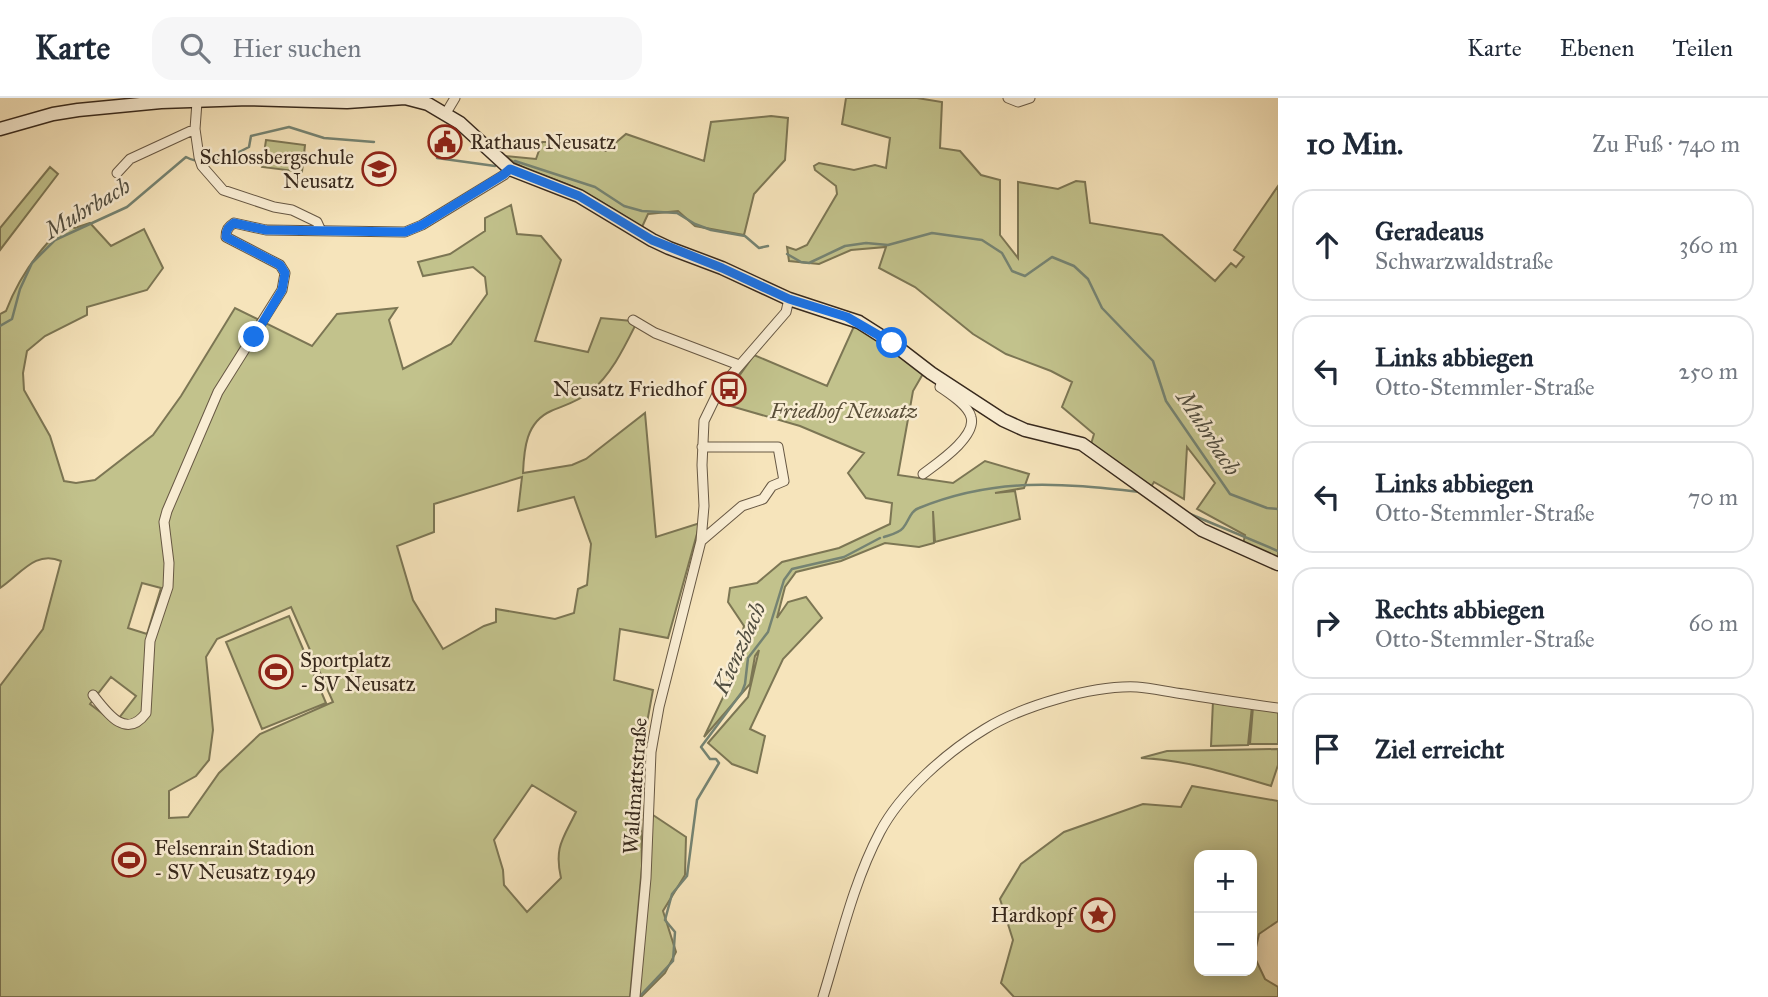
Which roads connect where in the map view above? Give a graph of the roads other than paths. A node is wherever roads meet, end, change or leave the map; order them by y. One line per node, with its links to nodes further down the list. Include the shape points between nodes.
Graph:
1 (454, 98): 6 (street)
2 (1007, 98): 3 (street, via 1018,102)
3 (1030, 98)
4 (249, 99): 5 (main road); 6 (main road, via 346,102 405,98)
5 (197, 102): 7 (main road, via 78,110); 8 (street)
6 (446, 113): 9 (main road)
7 (0, 129)
8 (195, 129): 10 (street, via 130,159); 11 (street, via 201,162 223,190 292,210 317,222)
9 (510, 169): 11 (street, via 405,232); 12 (main road, via 579,196 652,240)
10 (117, 173)
11 (321, 231): 20 (street, via 266,230 234,223 226,231 230,240 280,265 285,273 282,290 218,392 167,511 168,587 150,640 146,713 139,722 122,724)
12 (789, 299): 14 (street, Waldmattstraße, via 786,312); 15 (main road, via 859,323)
13 (633, 320): 14 (street)
14 (738, 365): 16 (street, Waldmattstraße, via 710,406)
15 (942, 380): 17 (street, via 940,387 962,404 972,423 960,444); 19 (main road, via 1003,420 1082,444 1202,530)
16 (702, 447): 18 (street, Waldmattstraße); 18 (street, via 778,447 784,481 772,485 763,499 742,506)
17 (923, 474)
18 (701, 541): 22 (street, Waldmattstraße, via 655,725)
19 (1278, 564)
20 (93, 695)
21 (1278, 708): 23 (street, via 1136,687 1102,689 1063,697 985,729 920,780 880,832 858,883)
22 (635, 997)
23 (823, 997)

